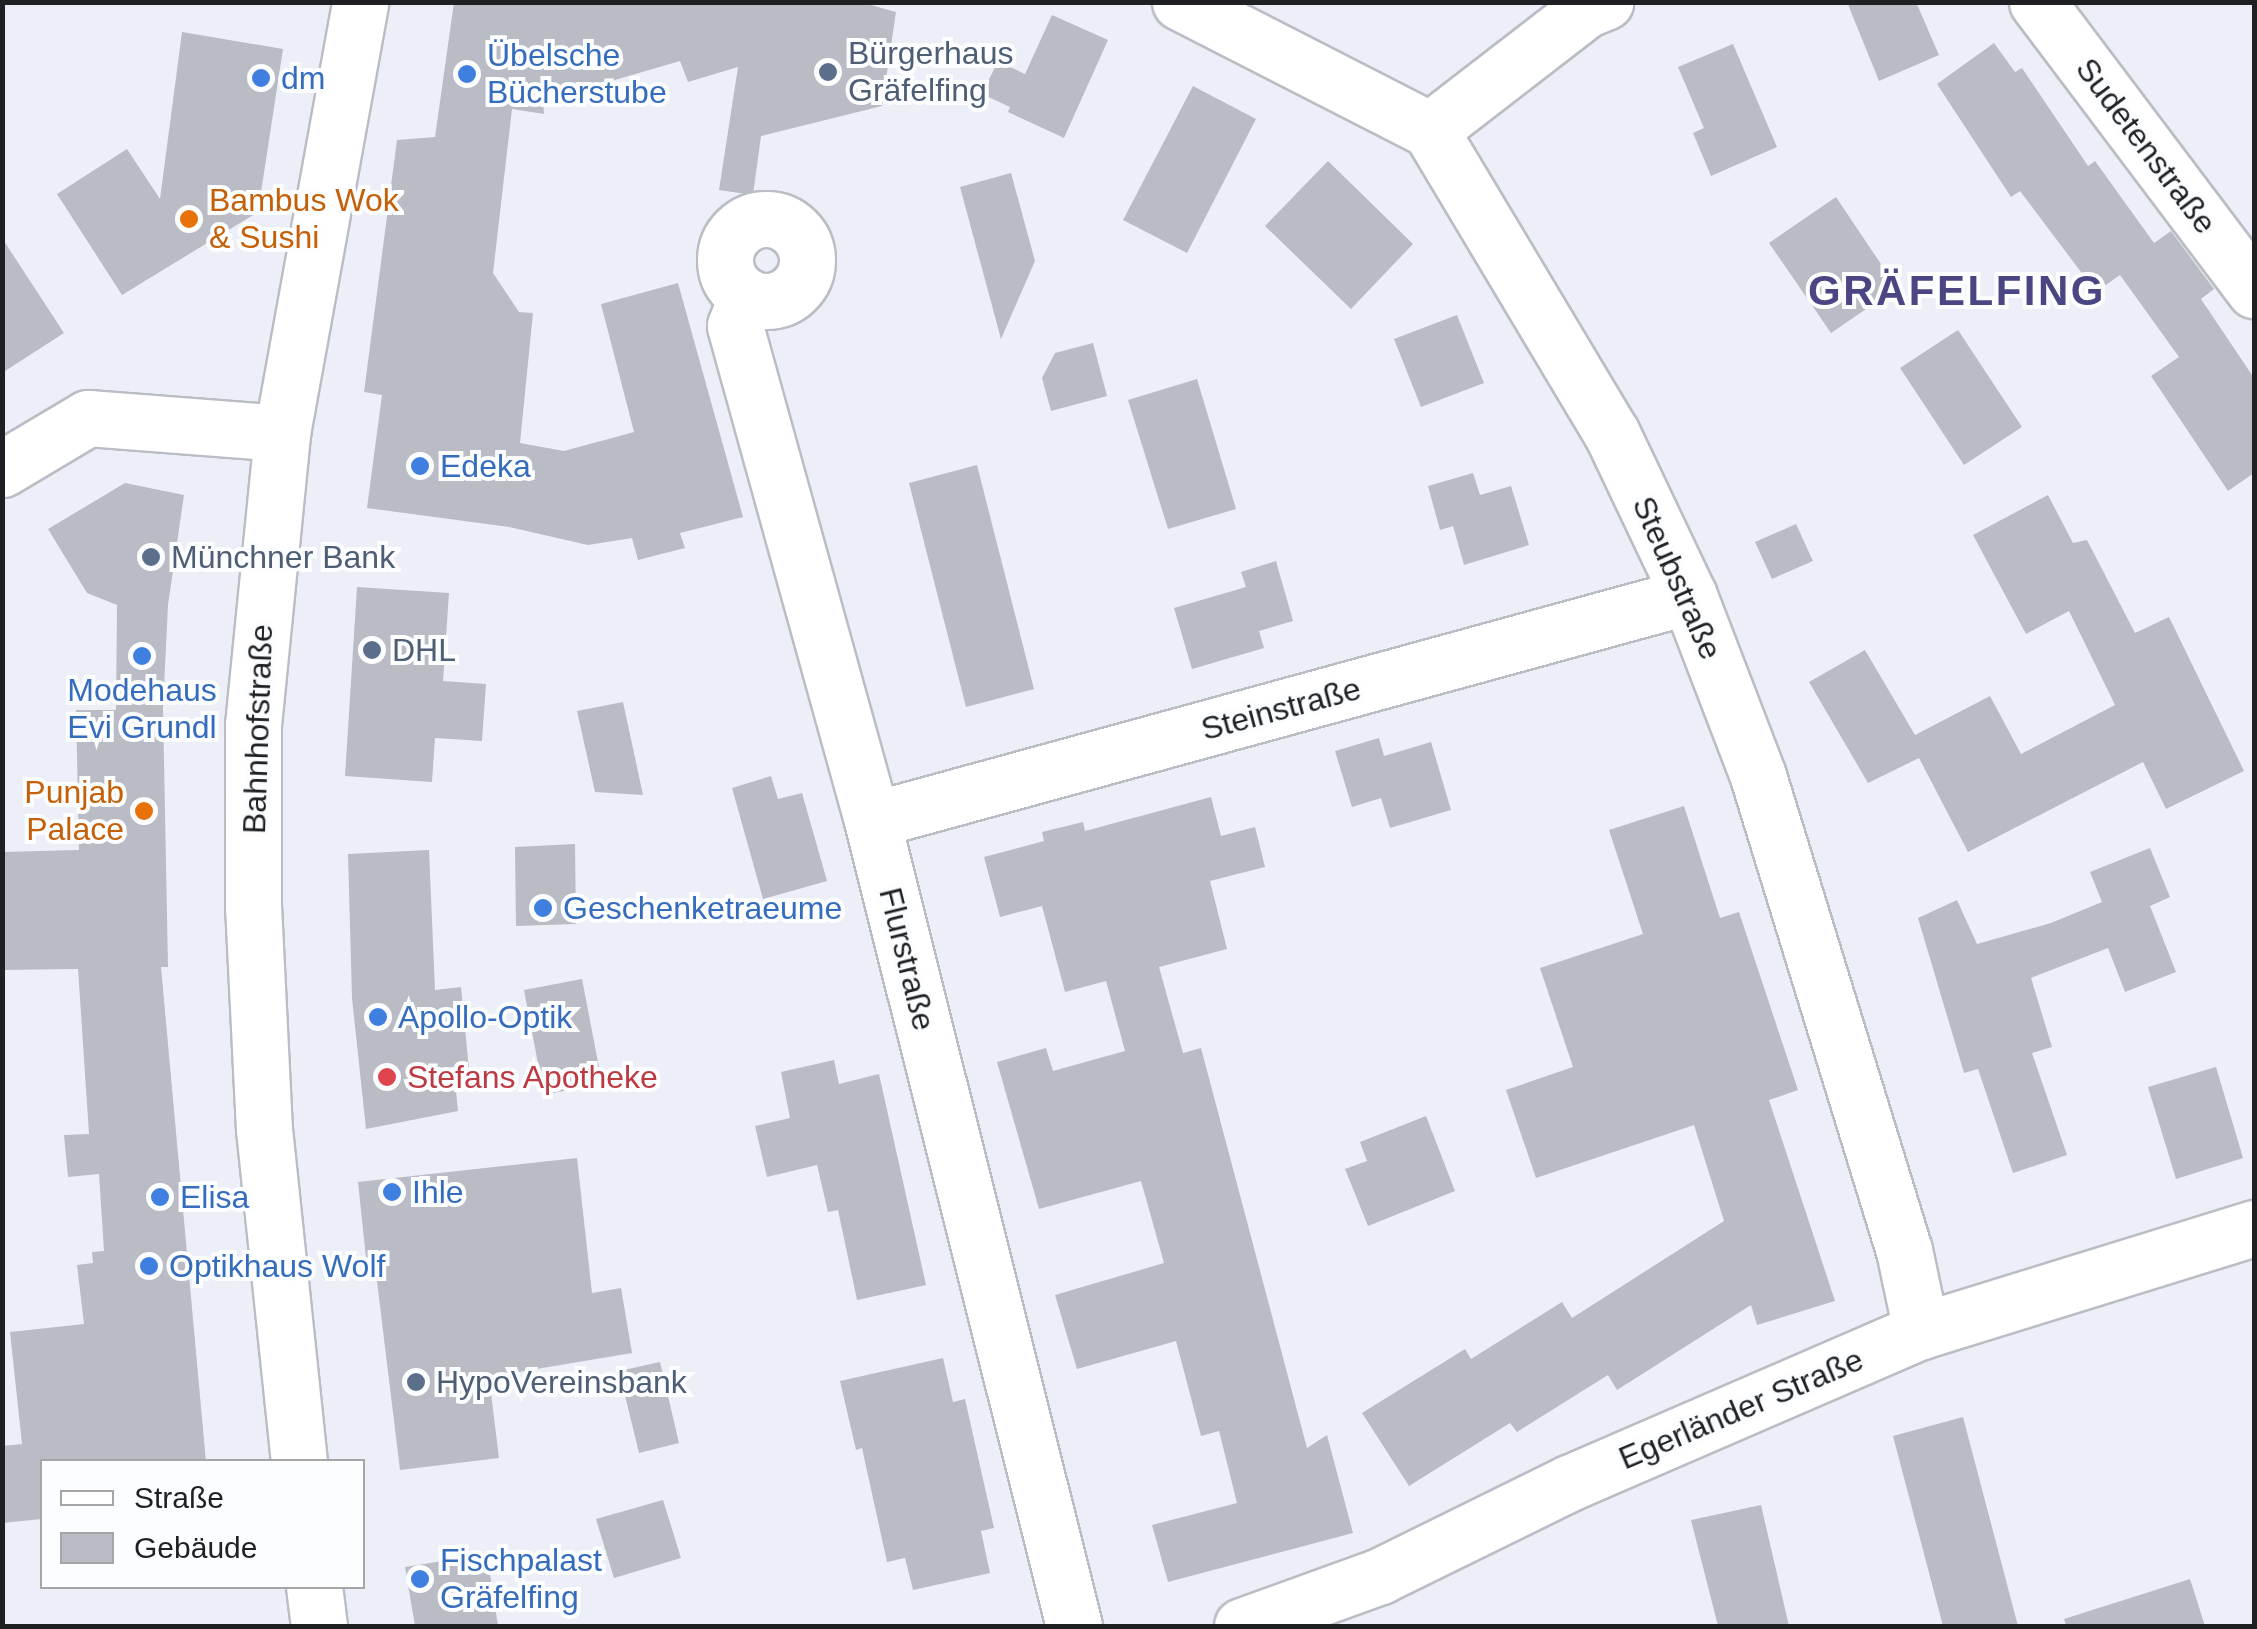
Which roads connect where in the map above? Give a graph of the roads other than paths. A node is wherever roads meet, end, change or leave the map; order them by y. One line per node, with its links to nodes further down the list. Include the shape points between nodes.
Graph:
1 (360, 2): 8 (street, Bahnhofstraße)
2 (1180, 2): 5 (street)
3 (1605, 2): 5 (street, via 1585,10)
4 (2037, 2): 6 (street, Sudetenstraße)
5 (1430, 130): 10 (street, Steubstraße, via 1612,434)
6 (2254, 290)
7 (747, 296): 11 (street, Flurstraße, via 735,326)
8 (282, 433): 9 (street, via 88,418); 14 (street, Bahnhofstraße, via 253,724 253,907 264,1130)
9 (2, 469)
10 (1689, 596): 11 (street, Steinstraße); 13 (street, Steubstraße, via 1758,776 1904,1250)
11 (872, 820): 17 (street, Flurstraße)
12 (2254, 1228): 13 (street, Egerländer Straße)
13 (1921, 1331): 18 (street, Egerländer Straße, via 1570,1482 1380,1576)
14 (299, 1459)
15 (314, 1589): 16 (street)
16 (319, 1626)
17 (1074, 1626)
18 (1242, 1626)

